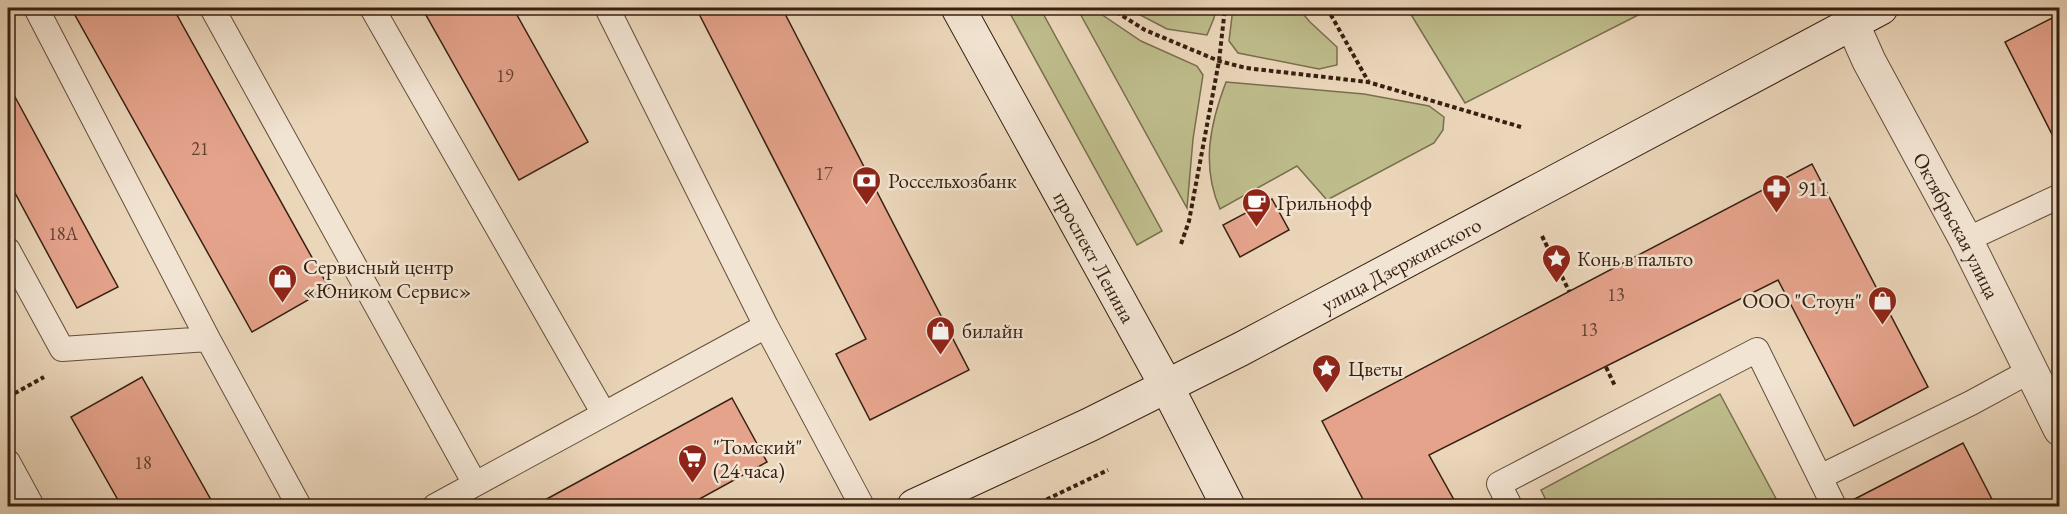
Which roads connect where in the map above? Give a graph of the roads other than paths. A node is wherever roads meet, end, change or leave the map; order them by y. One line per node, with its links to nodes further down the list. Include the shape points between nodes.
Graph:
1 (36, 8): 12 (lane)
2 (212, 8): 19 (lane)
3 (372, 8): 15 (lane)
4 (607, 8): 11 (lane)
5 (958, 8): 14 (main road, проспект Ленина)
6 (1881, 8): 7 (main road, улица Дзержинского)
7 (1848, 15): 9 (main road, Октябрьская улица); 14 (main road, улица Дзержинского)
8 (2060, 196): 9 (lane)
9 (1966, 240): 13 (main road, Октябрьская улица)
10 (8, 250): 12 (lane, via 62,349)
11 (765, 326): 15 (lane); 23 (lane)
12 (207, 339): 21 (lane)
13 (2030, 371): 16 (main road, Октябрьская улица); 18 (lane)
14 (1167, 387): 24 (main road, улица Дзержинского); 25 (main road, проспект Ленина)
15 (604, 414): 19 (lane)
16 (2060, 429)
17 (8, 462): 20 (lane)
18 (1820, 477): 26 (lane, via 1757,350 1498,484); 27 (lane)
19 (475, 484): 22 (lane)
20 (32, 507)
21 (299, 507)
22 (435, 507)
23 (862, 507)
24 (914, 507)
25 (1228, 507)
26 (1510, 507)
27 (1834, 507)

